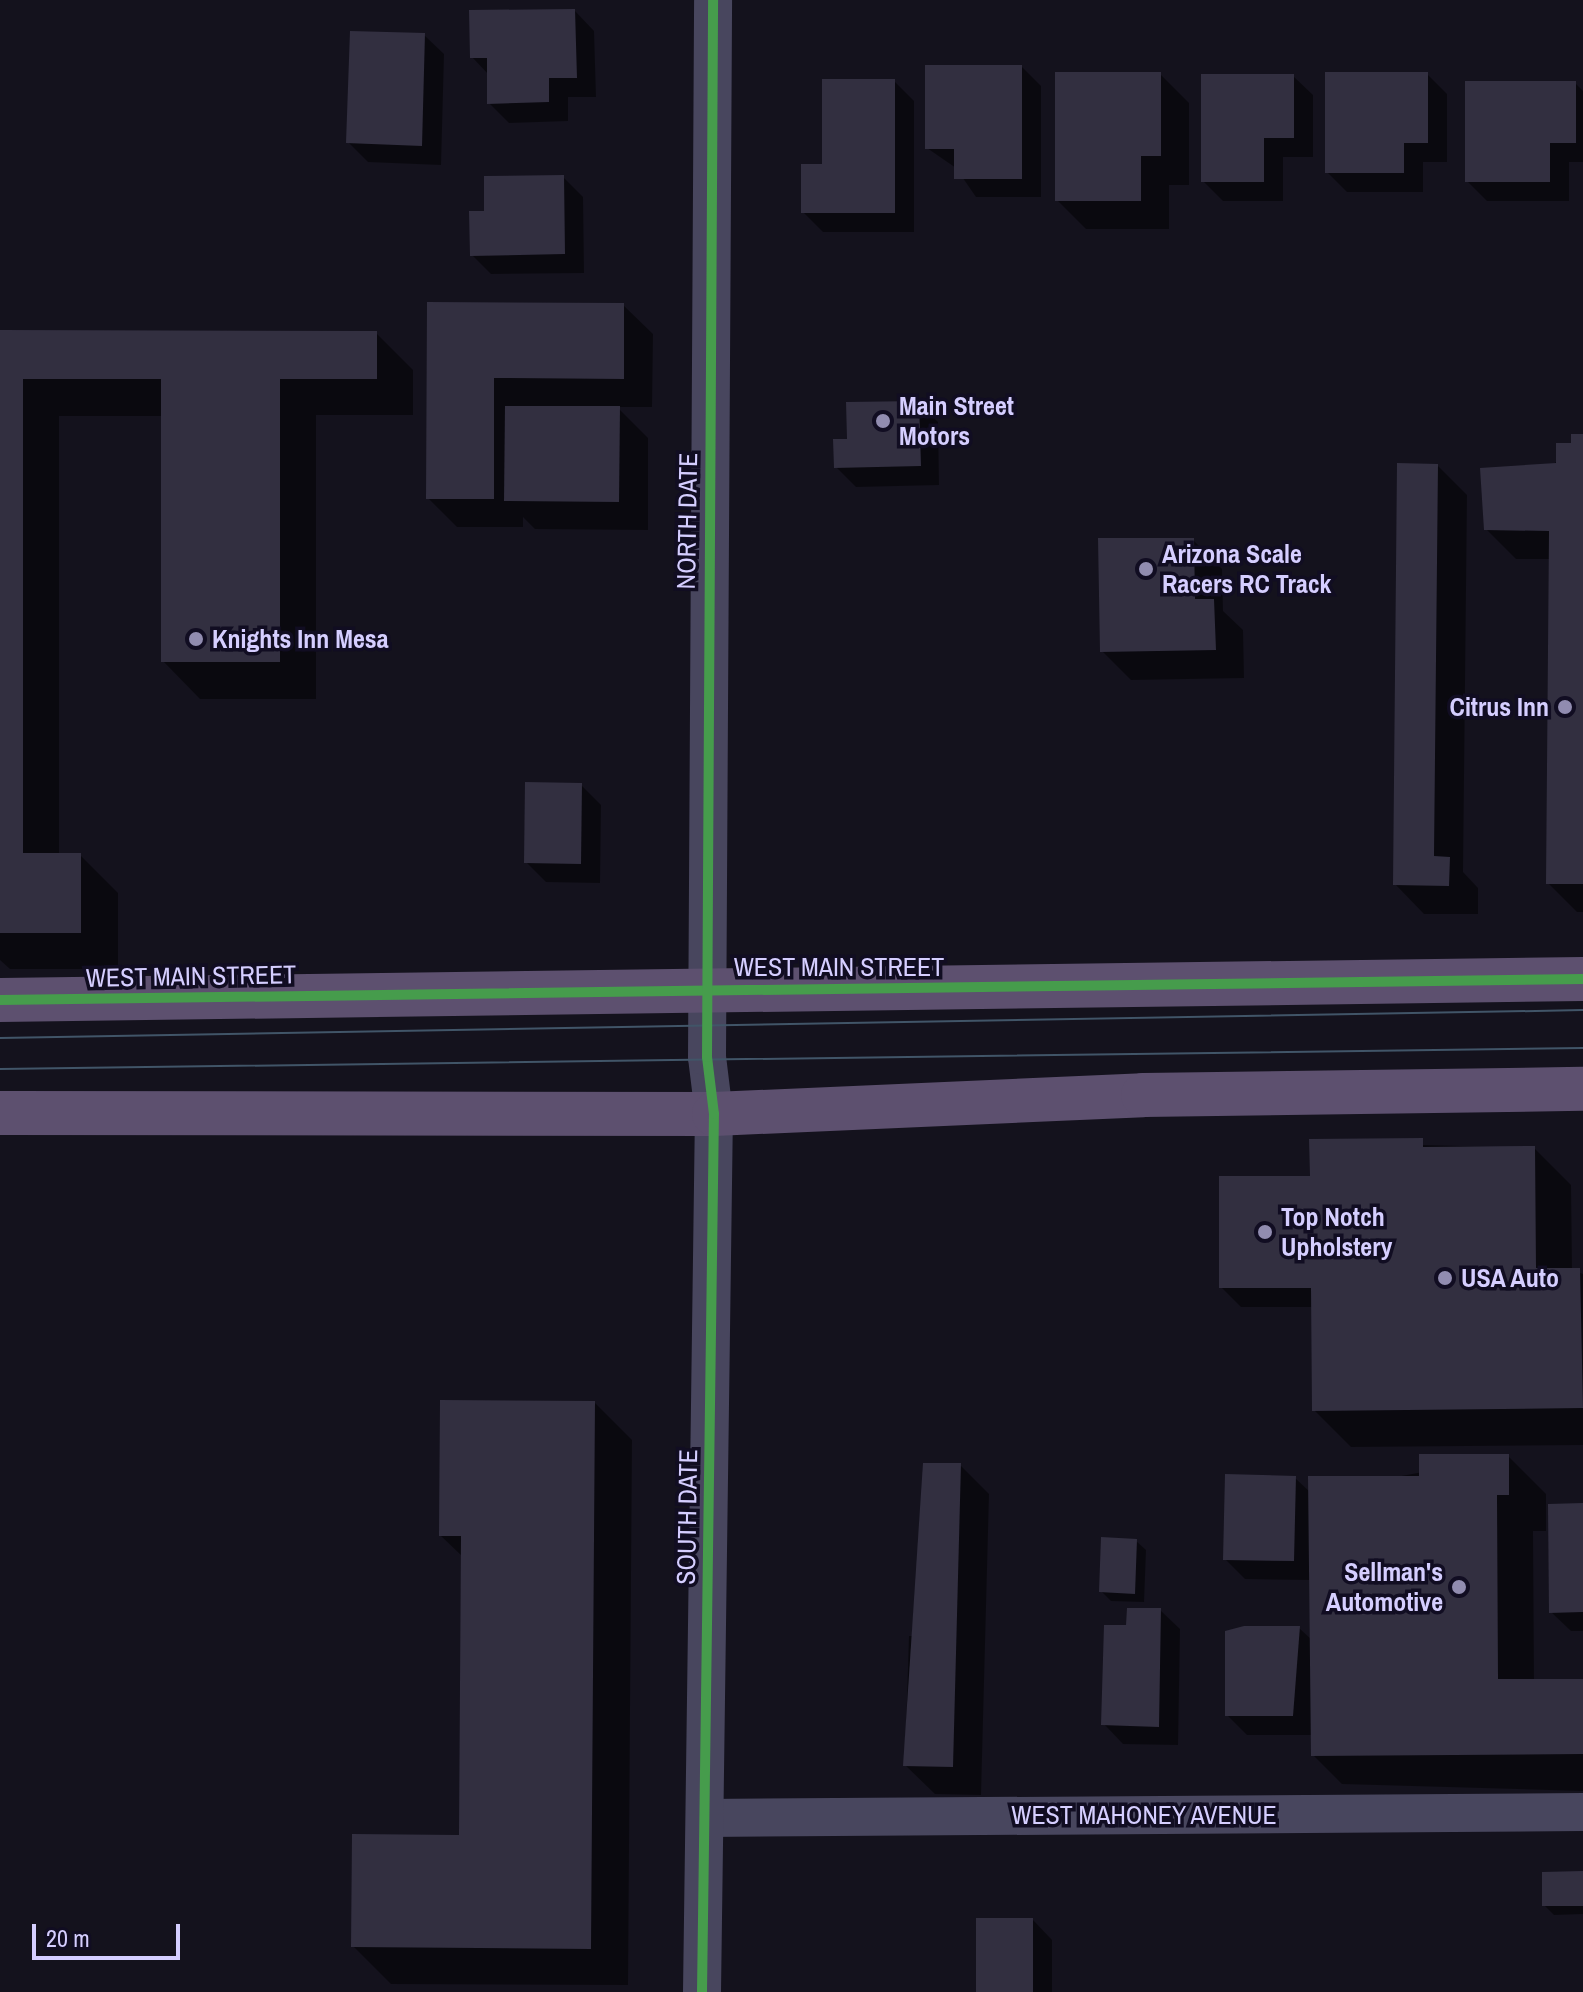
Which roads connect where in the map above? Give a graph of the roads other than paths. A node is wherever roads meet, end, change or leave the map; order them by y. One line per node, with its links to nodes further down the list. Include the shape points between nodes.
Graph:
1 (713, 0): 3 (street, NORTH DATE)
2 (1583, 979): 3 (main road, WEST MAIN STREET)
3 (707, 989): 4 (main road, WEST MAIN STREET); 5 (street, NORTH DATE)
4 (0, 1000)
5 (707, 1042): 8 (street, SOUTH DATE)
6 (1583, 1089): 8 (main road, via 1143,1095)
7 (0, 1113): 8 (main road)
8 (714, 1114): 10 (street, SOUTH DATE)
9 (1583, 1812): 10 (street, WEST MAHONEY AVENUE)
10 (705, 1818): 11 (street, SOUTH DATE)
11 (702, 1992)

